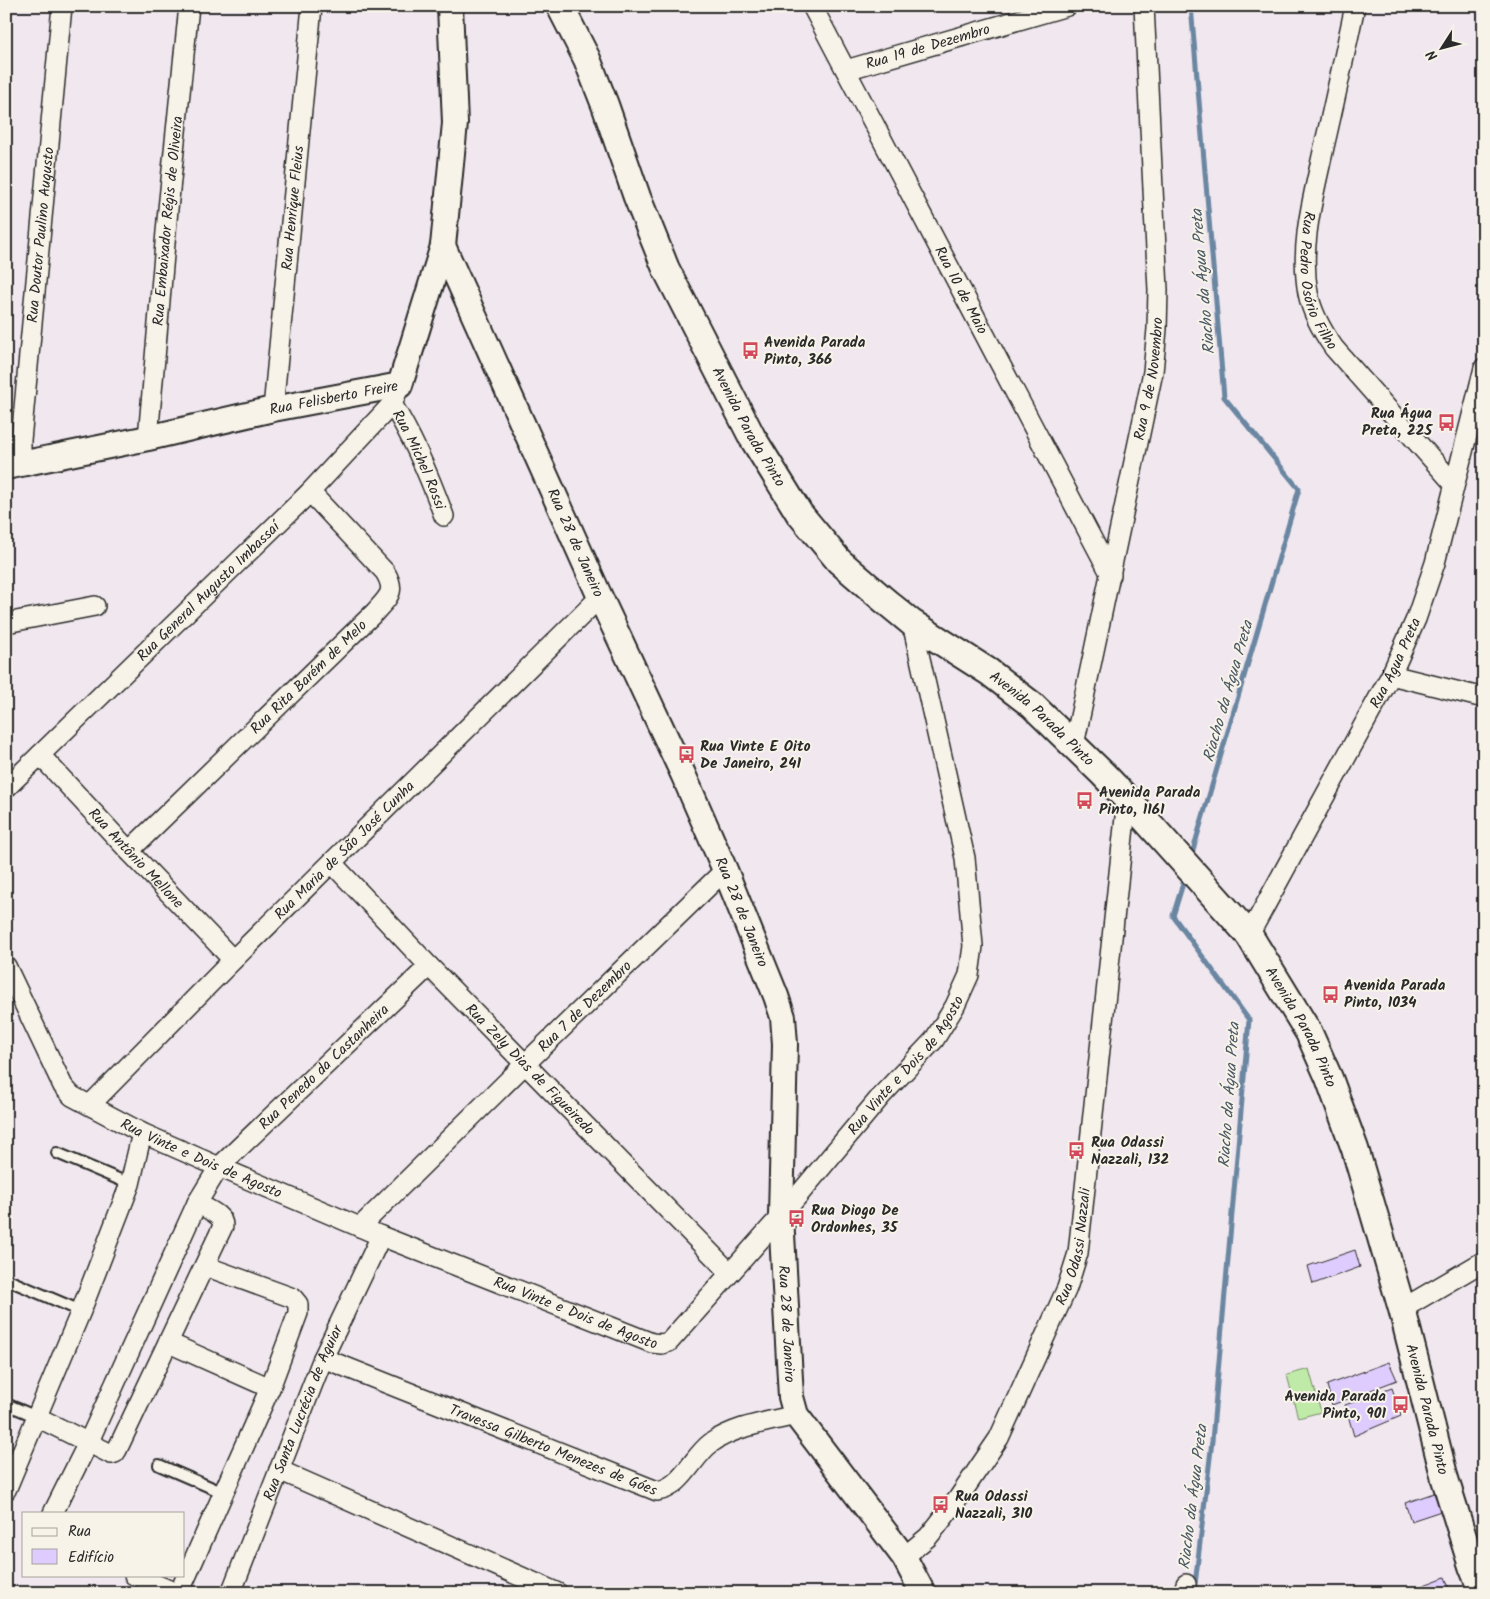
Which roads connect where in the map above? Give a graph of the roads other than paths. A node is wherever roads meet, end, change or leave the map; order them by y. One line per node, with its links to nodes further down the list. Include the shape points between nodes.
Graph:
1 (62, 6): 16 (street, Rua Doutor Paulino Augusto, via 21,440)
2 (189, 6): 15 (street, Rua Embaixador Régis de Oliveira)
3 (312, 6): 14 (street, Rua Henrique Fleius)
4 (450, 6): 11 (street, Rua Felisberto Freire, via 455,123)
5 (560, 6): 23 (main road, Avenida Parada Pinto, via 598,86 666,269 752,437 799,513 839,561)
6 (812, 6): 10 (street, Rua 10 de Maio)
7 (1067, 6): 10 (street, Rua 19 de Dezembro)
8 (1144, 6): 20 (street, Rua 9 de Novembro, via 1158,290 1157,329 1153,372)
9 (1355, 6): 17 (street, Rua Pedro Osório Filho, via 1307,226 1305,266 1310,303 1334,348)
10 (846, 70): 20 (street, Rua 10 de Maio)
11 (443, 246): 13 (street, Rua Felisberto Freire); 21 (street, Rua 28 de Janeiro)
12 (1484, 368): 17 (street, Rua Água Preta)
13 (396, 394): 14 (street, Rua Felisberto Freire); 18 (street, Rua General Augusto Imbassaí); 19 (street, Rua Michel Rossi)
14 (273, 409): 15 (street, Rua Felisberto Freire)
15 (148, 438): 16 (street, Rua Felisberto Freire)
16 (13, 466)
17 (1454, 484): 25 (street, Rua Água Preta, via 1432,572 1416,619)
18 (310, 492): 28 (street, Rua General Augusto Imbassaí); 31 (street, Rua Rita Barém de Melo, via 385,572 391,588 388,597)
19 (444, 516)
20 (1111, 575): 27 (street, Rua 9 de Novembro)
21 (600, 597): 32 (street, Rua Maria de São José Cunha); 33 (street, Rua 28 de Janeiro)
22 (95, 606): 24 (street)
23 (912, 623): 27 (main road, Avenida Parada Pinto, via 989,672 1032,705); 45 (street, Rua Vinte e Dois de Agosto, via 965,858 974,946 969,975 934,1040 882,1095)
24 (6, 624)
25 (1391, 675): 26 (street); 34 (street, Rua Água Preta)
26 (1484, 698)
27 (1074, 745): 30 (main road, Avenida Parada Pinto)
28 (40, 755): 29 (street, Rua General Augusto Imbassaí); 31 (street, Rua Antônio Mellone)
29 (6, 788)
30 (1127, 799): 34 (main road, Avenida Parada Pinto); 66 (street, Rua Odassi Nazzali, via 1078,1253 1066,1288 999,1438 937,1526)
31 (129, 851): 35 (street, Rua Antônio Mellone)
32 (332, 863): 35 (street, Rua Maria de São José Cunha); 37 (street, Rua Zely Dias de Figueiredo)
33 (725, 870): 38 (street, Rua 7 de Dezembro); 45 (street, Rua 28 de Janeiro, via 783,1017)
34 (1249, 935): 52 (main road, Avenida Parada Pinto, via 1309,1033 1329,1078 1355,1149)
35 (233, 960): 39 (street, Rua Maria de São José Cunha)
36 (6, 966): 39 (street, Rua Vinte e Dois de Agosto, via 63,1086 72,1096)
37 (428, 966): 38 (street, Rua Zely Dias de Figueiredo); 42 (street, Rua Penedo da Castanheira)
38 (525, 1064): 46 (street, Rua 7 de Dezembro); 50 (street, Rua Zely Dias de Figueiredo)
39 (90, 1105): 40 (street, Rua Vinte e Dois de Agosto)
40 (142, 1133): 42 (street, Rua Vinte e Dois de Agosto); 43 (street)
41 (58, 1154): 43 (lane)
42 (219, 1167): 44 (street, Rua Penedo da Castanheira); 46 (street, Rua Vinte e Dois de Agosto)
43 (130, 1184): 53 (street)
44 (197, 1203): 49 (street, via 223,1221 221,1233); 60 (street, Rua Penedo da Castanheira)
45 (781, 1216): 50 (street, Rua Vinte e Dois de Agosto); 58 (street, Rua 28 de Janeiro, via 791,1397)
46 (360, 1227): 47 (street, Rua Vinte e Dois de Agosto)
47 (382, 1236): 50 (street, Rua Vinte e Dois de Agosto, via 652,1344 669,1342); 55 (street, Rua Santa Lucrécia de Aguiar)
48 (1484, 1261): 52 (street)
49 (205, 1266): 54 (street); 56 (street, via 293,1298 298,1304 298,1314)
50 (730, 1273)
51 (8, 1280): 53 (lane)
52 (1402, 1310): 74 (main road, Avenida Parada Pinto, via 1445,1479)
53 (81, 1311): 59 (street)
54 (169, 1343): 56 (street); 60 (street, via 118,1450 111,1454)
55 (324, 1358): 58 (street, Travessa Gilberto Menezes de Góes, via 657,1491 672,1486 711,1443 726,1434); 62 (street, Rua Santa Lucrécia de Aguiar)
56 (270, 1388): 64 (street)
57 (6, 1404): 59 (lane)
58 (796, 1415): 66 (street, Rua 28 de Janeiro)
59 (37, 1416): 60 (street); 63 (street)
60 (89, 1441): 65 (street, Rua Penedo da Castanheira)
61 (159, 1465): 64 (lane)
62 (279, 1470): 70 (street, Rua Santa Lucrécia de Aguiar); 72 (street)
63 (6, 1490)
64 (224, 1493): 68 (street)
65 (54, 1512)
66 (904, 1557): 73 (street, Rua 28 de Janeiro)
67 (136, 1576): 71 (street)
68 (185, 1576)
69 (185, 1576): 71 (street)
70 (234, 1592)
71 (177, 1593)
72 (558, 1593)
73 (923, 1593)
74 (1483, 1593)

